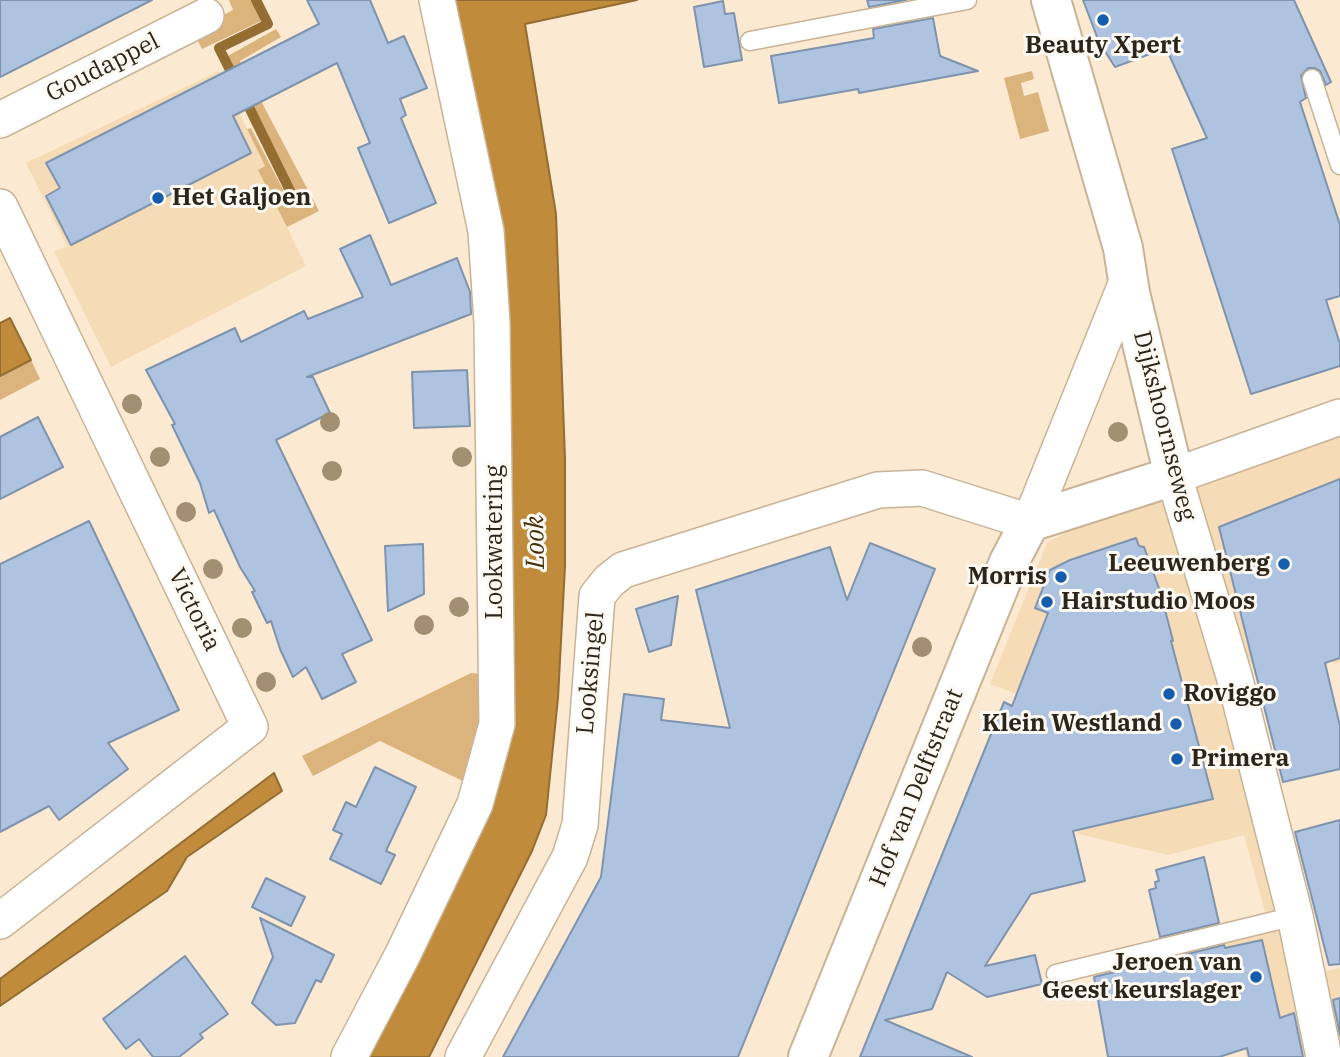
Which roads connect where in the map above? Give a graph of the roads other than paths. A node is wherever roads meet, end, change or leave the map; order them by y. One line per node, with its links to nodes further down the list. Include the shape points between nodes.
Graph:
1 (437, 0): 17 (street, Lookwatering, via 485,231 492,323 497,724 475,804)
2 (967, 0): 5 (lane)
3 (1051, 0): 10 (street, Dijkshoornseweg, via 1124,247)
4 (205, 16): 7 (street, Goudappel)
5 (750, 41)
6 (1312, 79): 8 (lane)
7 (0, 120)
8 (1340, 165)
9 (0, 207): 15 (street, Victoria, via 250,727)
10 (1128, 279): 12 (street, Dijkshoornseweg); 13 (street, Hof van Delftstraat)
11 (1340, 417): 12 (street)
12 (1174, 476): 13 (street); 14 (street, Dijkshoornseweg, via 1234,676)
13 (1030, 522): 18 (street, Looksingel, via 922,488 878,490 623,570 608,581 597,596 580,825 570,857); 19 (street, Hof van Delftstraat, via 1009,562)
14 (1295, 915): 16 (lane); 20 (street, Dijkshoornseweg)
15 (0, 921)
16 (1056, 974)
17 (348, 1057)
18 (463, 1057)
19 (808, 1057)
20 (1324, 1057)

